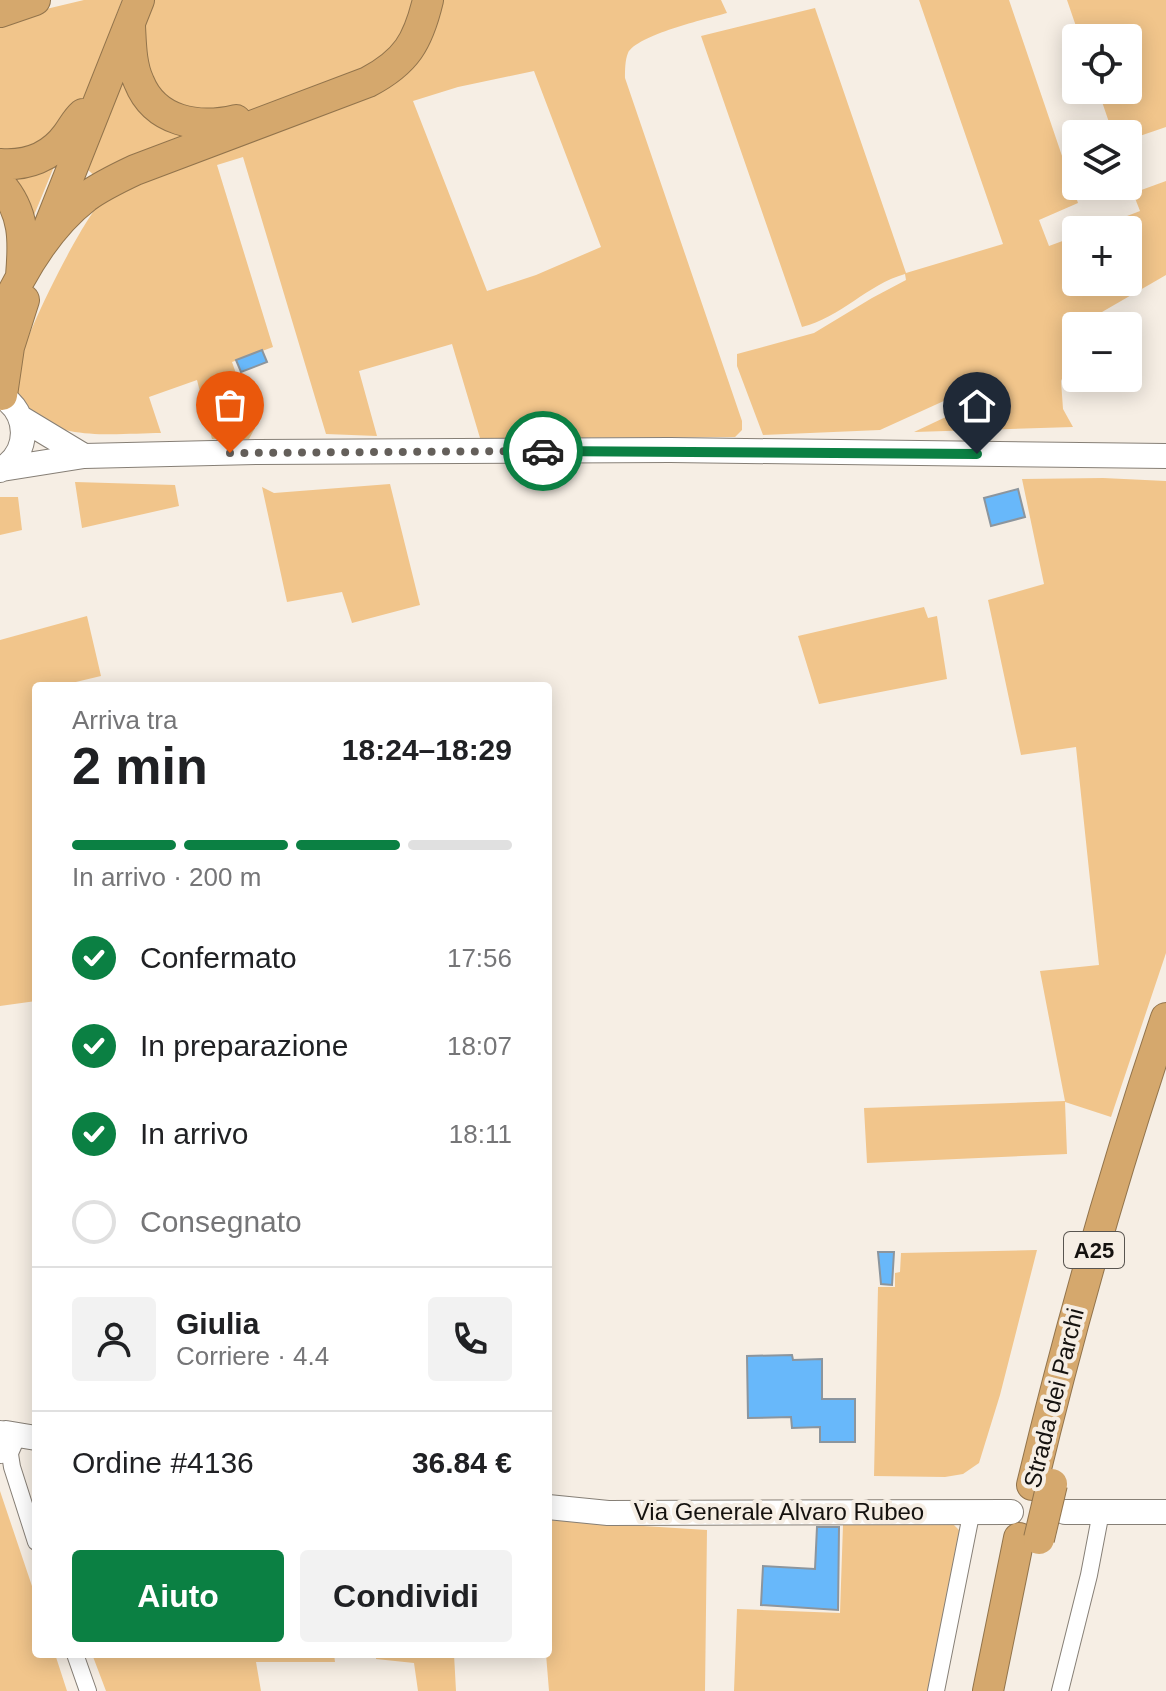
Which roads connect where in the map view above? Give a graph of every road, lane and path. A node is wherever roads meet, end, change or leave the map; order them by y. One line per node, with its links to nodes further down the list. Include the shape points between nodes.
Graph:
1 (35, 0): 5 (highway)
2 (415, 0): 4 (highway, via 401,43 378,64 241,119 197,125 171,117 148,98 135,70)
3 (428, 0): 9 (highway, via 411,48 384,74 108,183 84,199)
4 (134, 11): 6 (highway)
5 (0, 12)
6 (97, 103): 7 (highway, via 49,153 19,164); 9 (highway)
7 (0, 164)
8 (0, 184): 10 (highway, via 12,199 23,230)
9 (42, 245): 10 (highway); 12 (highway, via 9,347)
10 (21, 276): 11 (highway)
11 (0, 320)
12 (8, 403): 13 (street); 15 (street, via 24,429 19,453)
13 (84, 456): 14 (street, via 654,450); 15 (street)
14 (1166, 456)
15 (1, 470)
16 (1166, 1018): 20 (highway, Strada dei Parchi / A25, via 1093,1253)
17 (1166, 1078): 20 (highway, Strada dei Parchi / A25)
18 (32, 1439): 19 (street)
19 (5, 1447): 26 (street)
20 (1042, 1484): 27 (highway, Strada dei Parchi / A25)
21 (552, 1507): 22 (street, Via Generale Alvaro Rubeo, via 608,1513)
22 (972, 1510): 27 (street, Via Generale Alvaro Rubeo); 30 (street)
23 (1065, 1512): 24 (street)
24 (1101, 1512): 25 (street); 33 (street)
25 (1166, 1512)
26 (32, 1530)
27 (1023, 1530): 31 (highway, Strada dei Parchi / A25); 32 (highway, Strada dei Parchi / A25)
28 (76, 1658): 29 (street)
29 (88, 1691)
30 (936, 1691)
31 (988, 1691)
32 (1007, 1691)
33 (1060, 1691)

